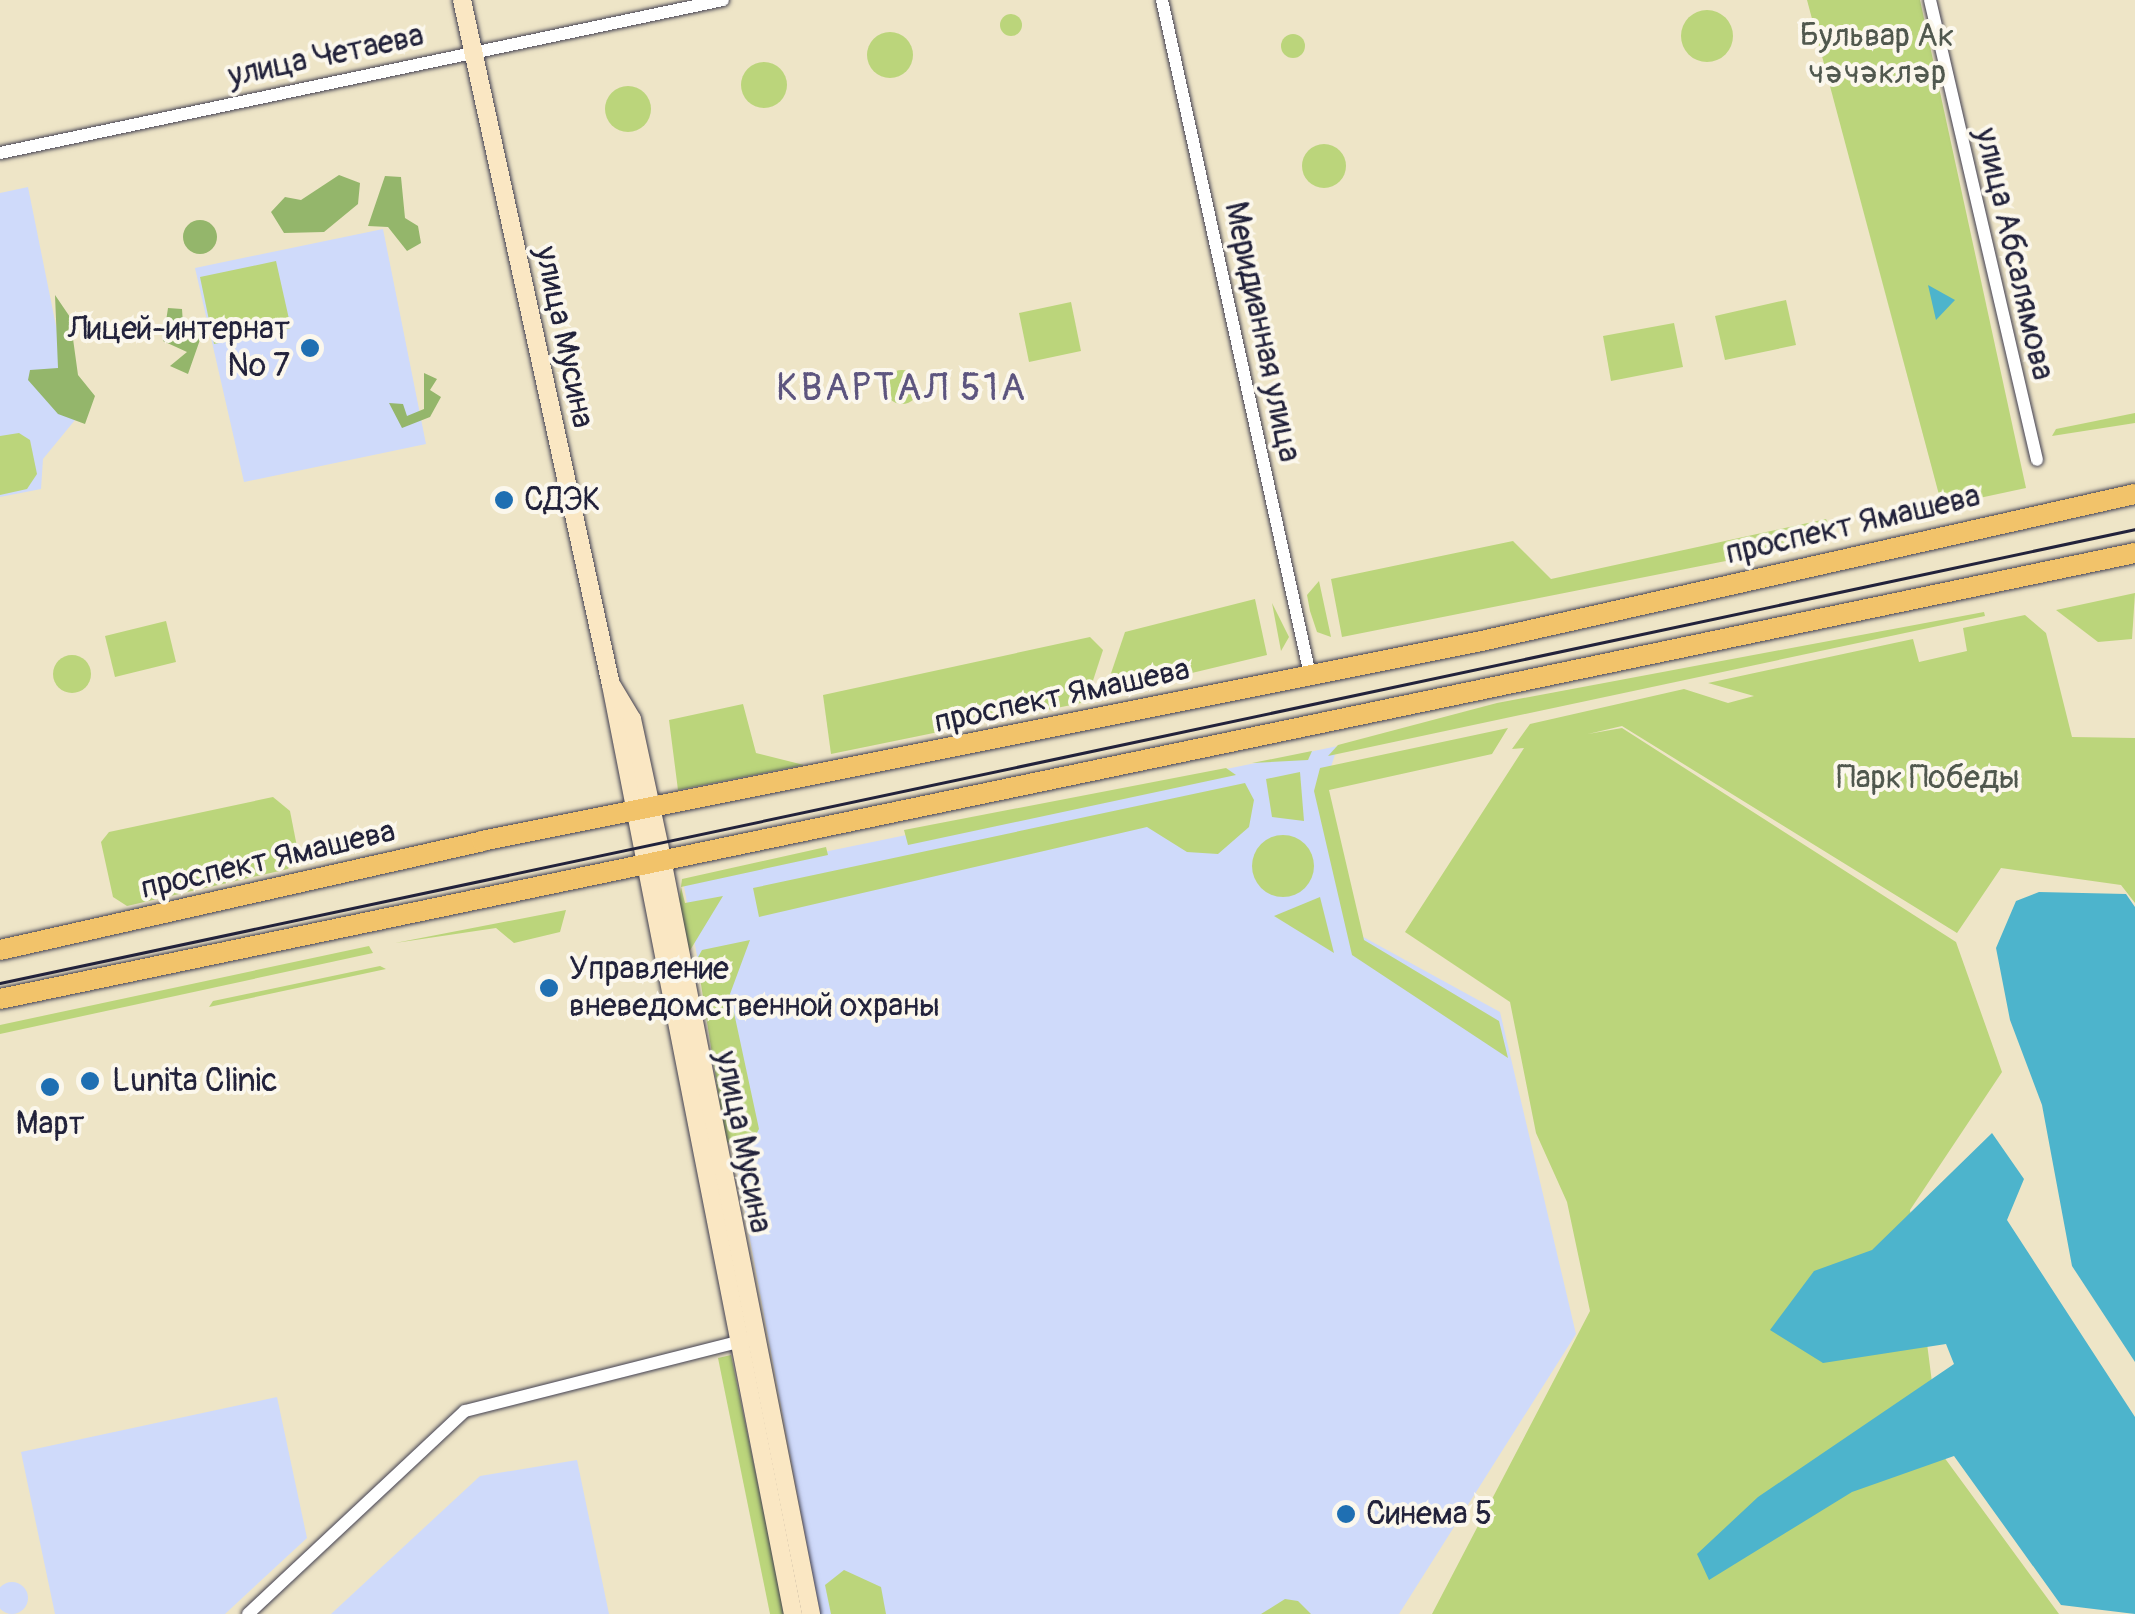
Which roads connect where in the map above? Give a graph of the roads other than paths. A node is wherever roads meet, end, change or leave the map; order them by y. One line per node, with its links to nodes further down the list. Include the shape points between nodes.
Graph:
1 (462, 0): 5 (street, улица Мусина)
2 (723, 0): 5 (street, улица Четаева)
3 (1162, 0): 10 (street, Меридианная улица)
4 (1930, 0): 7 (street, улица Абсалямова)
5 (473, 53): 6 (street, улица Четаева); 11 (street, улица Мусина, via 612,686 632,719)
6 (0, 152)
7 (2036, 460)
8 (2135, 494): 10 (main road, проспект Ямашева)
9 (2135, 553): 12 (main road)
10 (1310, 675): 11 (main road, проспект Ямашева)
11 (642, 811): 12 (street, улица Мусина); 13 (main road, проспект Ямашева)
12 (652, 865): 14 (main road); 15 (street, улица Мусина)
13 (0, 950)
14 (0, 1000)
15 (746, 1340): 16 (street, via 465,1411); 17 (street, улица Мусина); 18 (street, улица Мусина)
16 (248, 1614)
17 (793, 1614)
18 (811, 1614)

